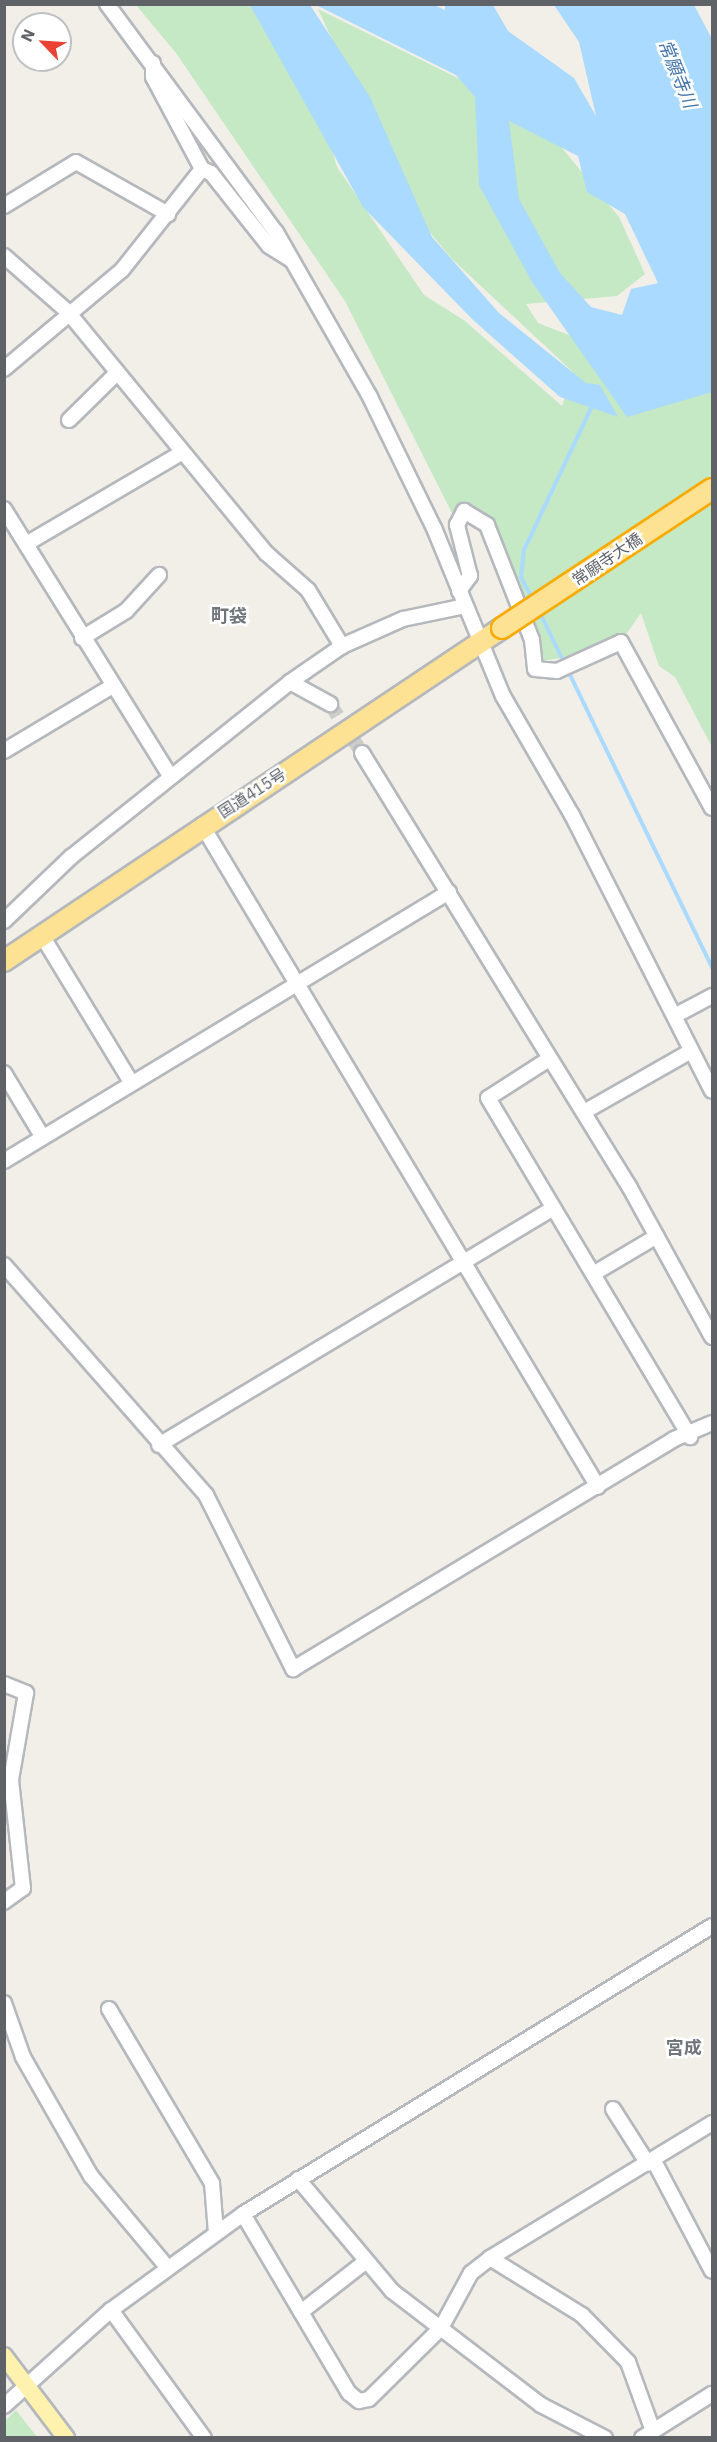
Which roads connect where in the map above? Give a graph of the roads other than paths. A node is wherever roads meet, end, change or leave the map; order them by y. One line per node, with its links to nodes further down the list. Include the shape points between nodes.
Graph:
1 (107, 4): 2 (street)
2 (153, 63): 3 (street, via 153,77); 7 (street)
3 (202, 169): 5 (street); 7 (street, via 211,173 269,246)
4 (4, 206): 5 (street, via 76,162)
5 (168, 214): 8 (street, via 122,270)
6 (4, 256): 8 (street)
7 (291, 261): 17 (street, via 375,407)
8 (68, 312): 9 (street); 10 (street)
9 (4, 369)
10 (117, 373): 11 (street); 12 (street)
11 (69, 420)
12 (181, 453): 15 (street); 22 (street, via 266,554 308,590)
13 (712, 489): 19 (highway, 常願寺大橋, bridge)
14 (4, 509): 15 (street)
15 (26, 544): 20 (street)
16 (159, 575): 20 (street, via 126,611)
17 (459, 591): 18 (street); 29 (street, via 470,576 457,525 464,511 487,525 532,640 535,669 556,672 621,642)
18 (465, 606): 21 (street); 22 (street, via 403,619)
19 (502, 628): 21 (highway, 国道415号)
20 (82, 638): 24 (street)
21 (480, 644): 30 (highway, 国道415号); 37 (street)
22 (342, 646): 23 (street)
23 (290, 682): 25 (street); 28 (street)
24 (111, 687): 26 (street); 28 (street)
25 (330, 704)
26 (4, 751)
27 (362, 753): 31 (street)
28 (170, 776): 32 (street)
29 (712, 808)
30 (202, 825): 33 (highway, 国道415号); 35 (street)
31 (449, 892): 35 (street); 39 (street)
32 (4, 921)
33 (41, 934): 34 (highway, 国道415号); 41 (street)
34 (4, 961)
35 (298, 985): 41 (street); 48 (street)
36 (712, 996): 37 (street)
37 (676, 1015): 38 (street)
38 (691, 1051): 42 (street); 43 (street)
39 (549, 1059): 43 (street); 46 (street, via 488,1098)
40 (4, 1073): 44 (street)
41 (131, 1083): 44 (street)
42 (712, 1091)
43 (584, 1112): 47 (street)
44 (42, 1136): 45 (street)
45 (4, 1161)
46 (553, 1208): 48 (street); 50 (street)
47 (657, 1236): 50 (street); 51 (street)
48 (460, 1259): 54 (street); 55 (street)
49 (4, 1265): 54 (street)
50 (593, 1274): 53 (street)
51 (712, 1337)
52 (712, 1423): 53 (street)
53 (690, 1437): 55 (street, via 674,1439)
54 (159, 1445): 55 (street, via 220,1519 293,1669)
55 (598, 1487)
56 (4, 1684): 57 (street, via 26,1694 11,1780 22,1888)
57 (4, 1902)
58 (712, 1926): 64 (street)
59 (4, 2003): 69 (street, via 23,2057 91,2176)
60 (109, 2009): 66 (street, via 209,2177)
61 (613, 2109): 63 (street)
62 (712, 2123): 63 (street)
63 (651, 2162): 67 (street); 70 (street)
64 (298, 2179): 65 (street); 68 (street)
65 (243, 2214): 66 (street); 72 (street)
66 (216, 2233): 69 (street)
67 (490, 2258): 73 (street, via 471,2273); 78 (street, via 582,2315 628,2362)
68 (365, 2262): 72 (street); 73 (street, via 392,2291)
69 (167, 2267): 71 (street)
70 (712, 2271)
71 (111, 2310): 75 (street); 80 (street)
72 (301, 2312): 73 (street, via 359,2401 369,2398)
73 (441, 2328): 81 (street, via 541,2405)
74 (4, 2356): 75 (main road)
75 (27, 2386): 77 (street); 79 (main road)
76 (712, 2394): 78 (street)
77 (4, 2406)
78 (647, 2434)
79 (66, 2438)
80 (204, 2438)
81 (605, 2438)

